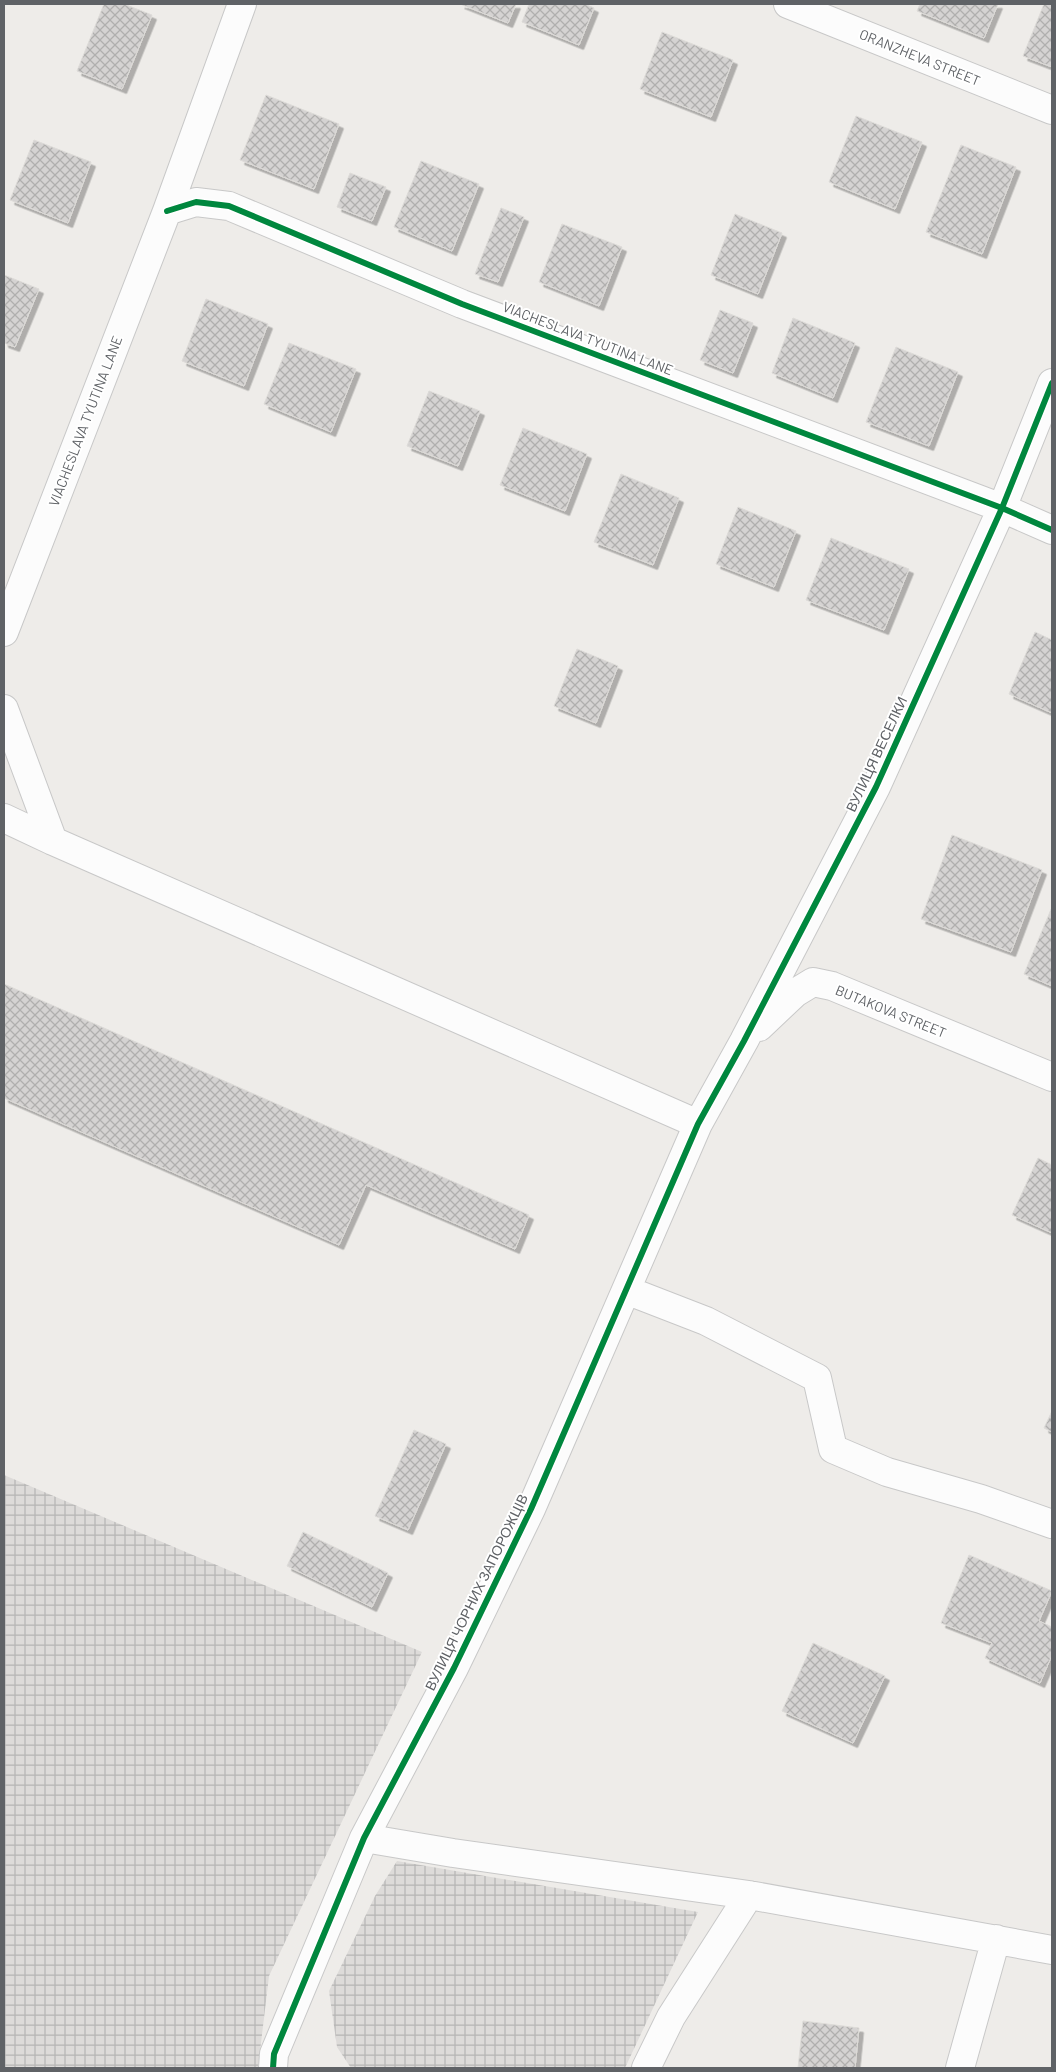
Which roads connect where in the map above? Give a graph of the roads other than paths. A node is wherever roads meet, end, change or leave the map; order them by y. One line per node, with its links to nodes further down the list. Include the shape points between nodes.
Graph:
1 (242, 4): 4 (street, VIACHESLAVA TYUTINA LANE)
2 (788, 4): 3 (street, ORANZHEVA STREET)
3 (1052, 110)
4 (167, 211): 6 (street, VIACHESLAVA TYUTINA LANE, via 196,202 229,206 462,304); 8 (street, VIACHESLAVA TYUTINA LANE)
5 (1052, 383): 6 (street, ВУЛИЦЯ ВЕСЕЛКИ)
6 (1002, 508): 7 (street, VIACHESLAVA TYUTINA LANE); 12 (street, ВУЛИЦЯ ВЕСЕЛКИ, via 876,787)
7 (1052, 530)
8 (4, 632)
9 (4, 709): 11 (street)
10 (4, 818): 11 (street)
11 (53, 841): 14 (street)
12 (744, 1041): 13 (street, BUTAKOVA STREET, via 795,993 813,982 832,986); 14 (street, ВУЛИЦЯ ВЕСЕЛКИ)
13 (1052, 1077)
14 (698, 1124): 15 (street, ВУЛИЦЯ ЧОРНИХ ЗАПОРОЖЦІВ)
15 (626, 1290): 16 (street, via 706,1322 817,1378 833,1450 887,1472 982,1499); 17 (street, ВУЛИЦЯ ЧОРНИХ ЗАПОРОЖЦІВ, via 531,1509 454,1668)
16 (1052, 1524)
17 (364, 1838): 18 (street); 21 (street, ВУЛИЦЯ ЧОРНИХ ЗАПОРОЖЦІВ, via 274,2054)
18 (748, 1895): 19 (street); 22 (street, via 670,2017)
19 (996, 1939): 20 (street); 23 (street)
20 (1052, 1950)
21 (273, 2068)
22 (646, 2068)
23 (960, 2068)

